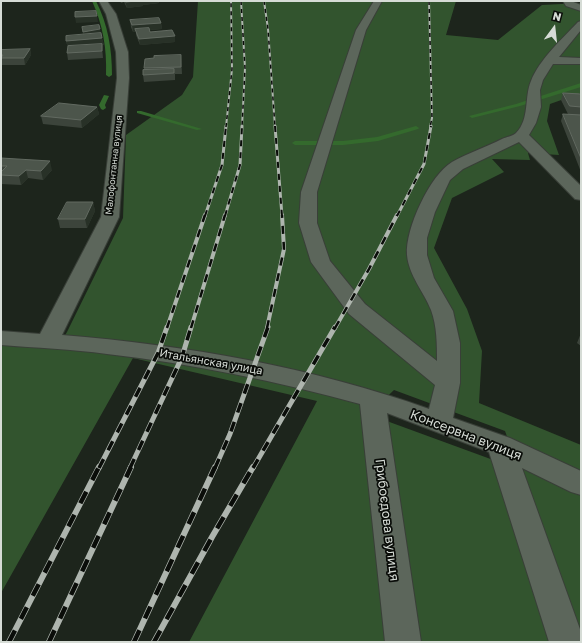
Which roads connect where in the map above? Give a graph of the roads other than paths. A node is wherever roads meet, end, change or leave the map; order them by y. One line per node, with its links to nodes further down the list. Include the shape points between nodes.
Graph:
1 (103, 1): 13 (street, Малофонтанна вулиця, via 111,14 122,52 123,78 110,217)
2 (378, 1): 14 (street, via 361,30 320,155 309,192 308,223 321,262 357,308)
3 (567, 1): 4 (street)
4 (581, 8)
5 (581, 24): 7 (street)
6 (581, 39): 7 (street)
7 (567, 40): 8 (street)
8 (550, 60): 9 (street); 10 (street, via 537,80 534,107)
9 (581, 61)
10 (521, 136): 11 (street); 14 (street, via 457,166 443,178 426,212 418,238 417,255 424,278 444,318 449,343)
11 (581, 195)
12 (1, 338): 13 (street, Итальянская улица)
13 (47, 342): 15 (street, Итальянская улица, via 121,348 253,368)
14 (448, 383): 16 (street)
15 (372, 398): 16 (street, Консервна вулиця); 19 (street, Грибоєдова вулиця)
16 (439, 423): 17 (street, Консервна вулиця)
17 (500, 445): 18 (street, Консервна вулиця); 20 (street)
18 (581, 484)
19 (402, 642)
20 (567, 642)

